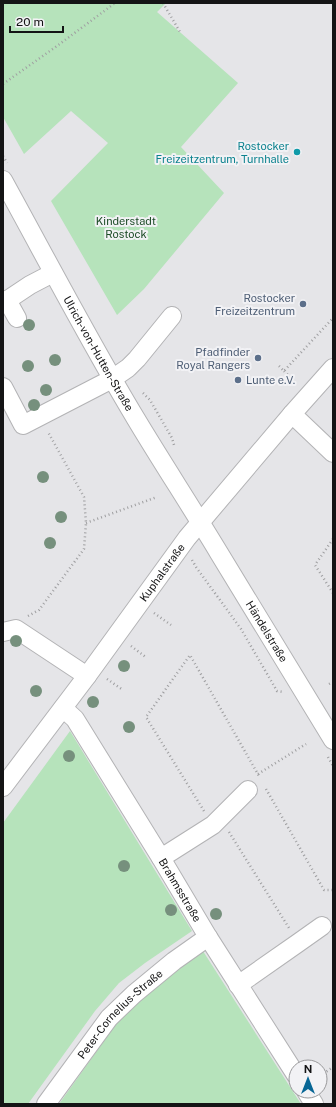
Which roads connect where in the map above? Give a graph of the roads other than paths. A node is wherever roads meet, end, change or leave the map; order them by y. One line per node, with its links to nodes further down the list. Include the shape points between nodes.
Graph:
1 (3, 180): 2 (street, Ulrich-von-Hutten-Straße)
2 (53, 273): 3 (street); 7 (street, Ulrich-von-Hutten-Straße)
3 (5, 301): 5 (street)
4 (172, 316): 7 (street, via 137,359)
5 (17, 318)
6 (333, 368): 9 (street, Kuphalstraße)
7 (112, 379): 8 (street, via 23,425); 11 (street, Ulrich-von-Hutten-Straße)
8 (3, 387)
9 (292, 414): 10 (street); 11 (street, Kuphalstraße)
10 (333, 453)
11 (201, 523): 13 (street, Kuphalstraße, via 182,544); 15 (street, Händelstraße)
12 (10, 631): 13 (street)
13 (87, 676): 14 (street, Kuphalstraße)
14 (63, 708): 16 (street, Kuphalstraße); 18 (street, Brahmsstraße, via 76,719)
15 (333, 740)
16 (5, 781)
17 (248, 790): 18 (street, via 213,825)
18 (161, 858): 20 (street, Brahmsstraße)
19 (322, 926): 21 (street)
20 (208, 937): 21 (street, Brahmsstraße); 23 (street, Peter-Cornelius-Straße, via 174,961 109,1018)
21 (238, 984): 22 (street, Brahmsstraße)
22 (288, 1062)
23 (46, 1104)

